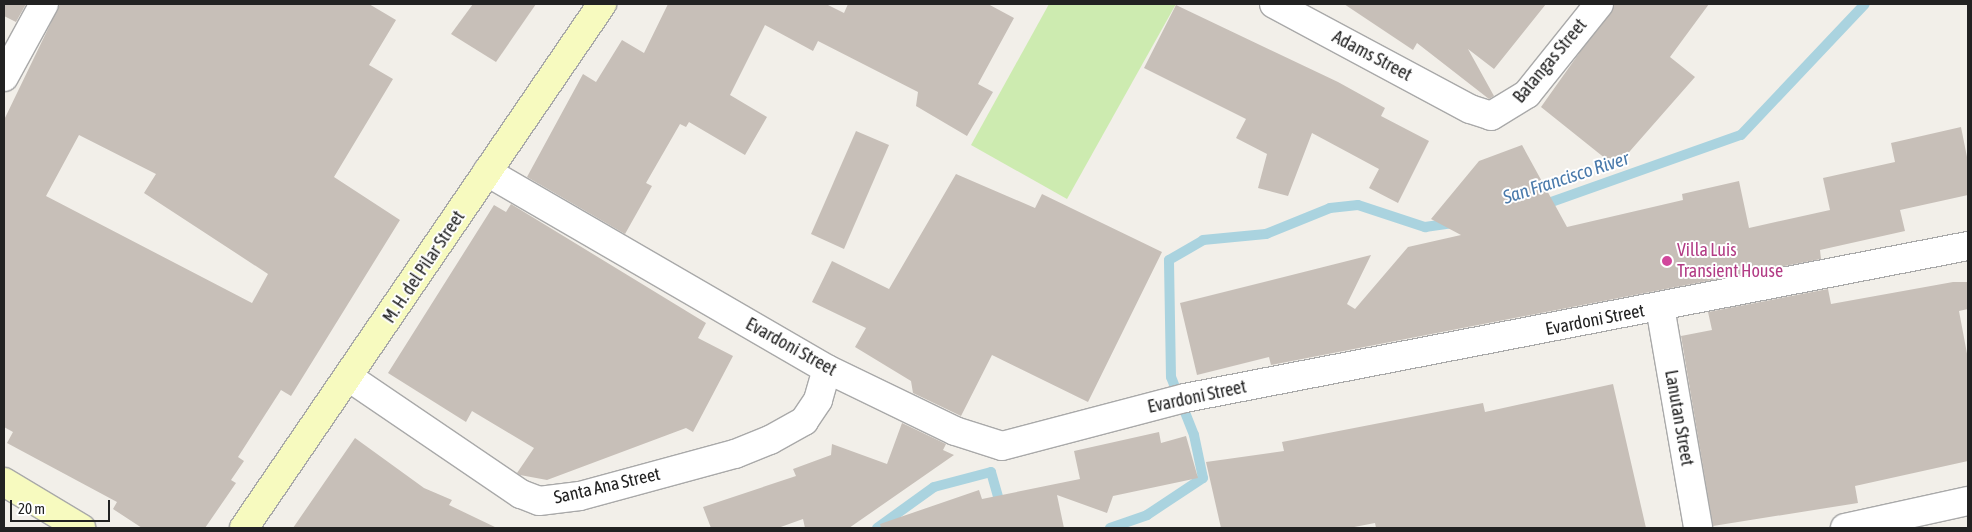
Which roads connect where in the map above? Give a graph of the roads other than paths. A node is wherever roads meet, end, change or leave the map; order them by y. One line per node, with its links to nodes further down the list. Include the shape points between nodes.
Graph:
1 (44, 4): 5 (street)
2 (602, 4): 7 (street, M. H. del Pilar Street)
3 (1274, 4): 6 (street, Adams Street)
4 (1598, 4): 6 (street, Batangas Street, via 1512,107 1491,116)
5 (4, 77)
6 (1470, 109)
7 (487, 172): 10 (street, Evardoni Street); 11 (street, M. H. del Pilar Street)
8 (1968, 246): 9 (street, Evardoni Street)
9 (1660, 307): 10 (street, Evardoni Street, via 1180,399 1002,446 955,431); 16 (street, Lanutan Street)
10 (827, 369): 11 (street, Santa Ana Street, via 818,400 804,421 770,440 735,454 580,496 539,501 521,494)
11 (350, 378): 15 (street, M. H. del Pilar Street)
12 (4, 482): 14 (street)
13 (1968, 501): 17 (street)
14 (80, 528)
15 (244, 528)
16 (1698, 528)
17 (1845, 528)

